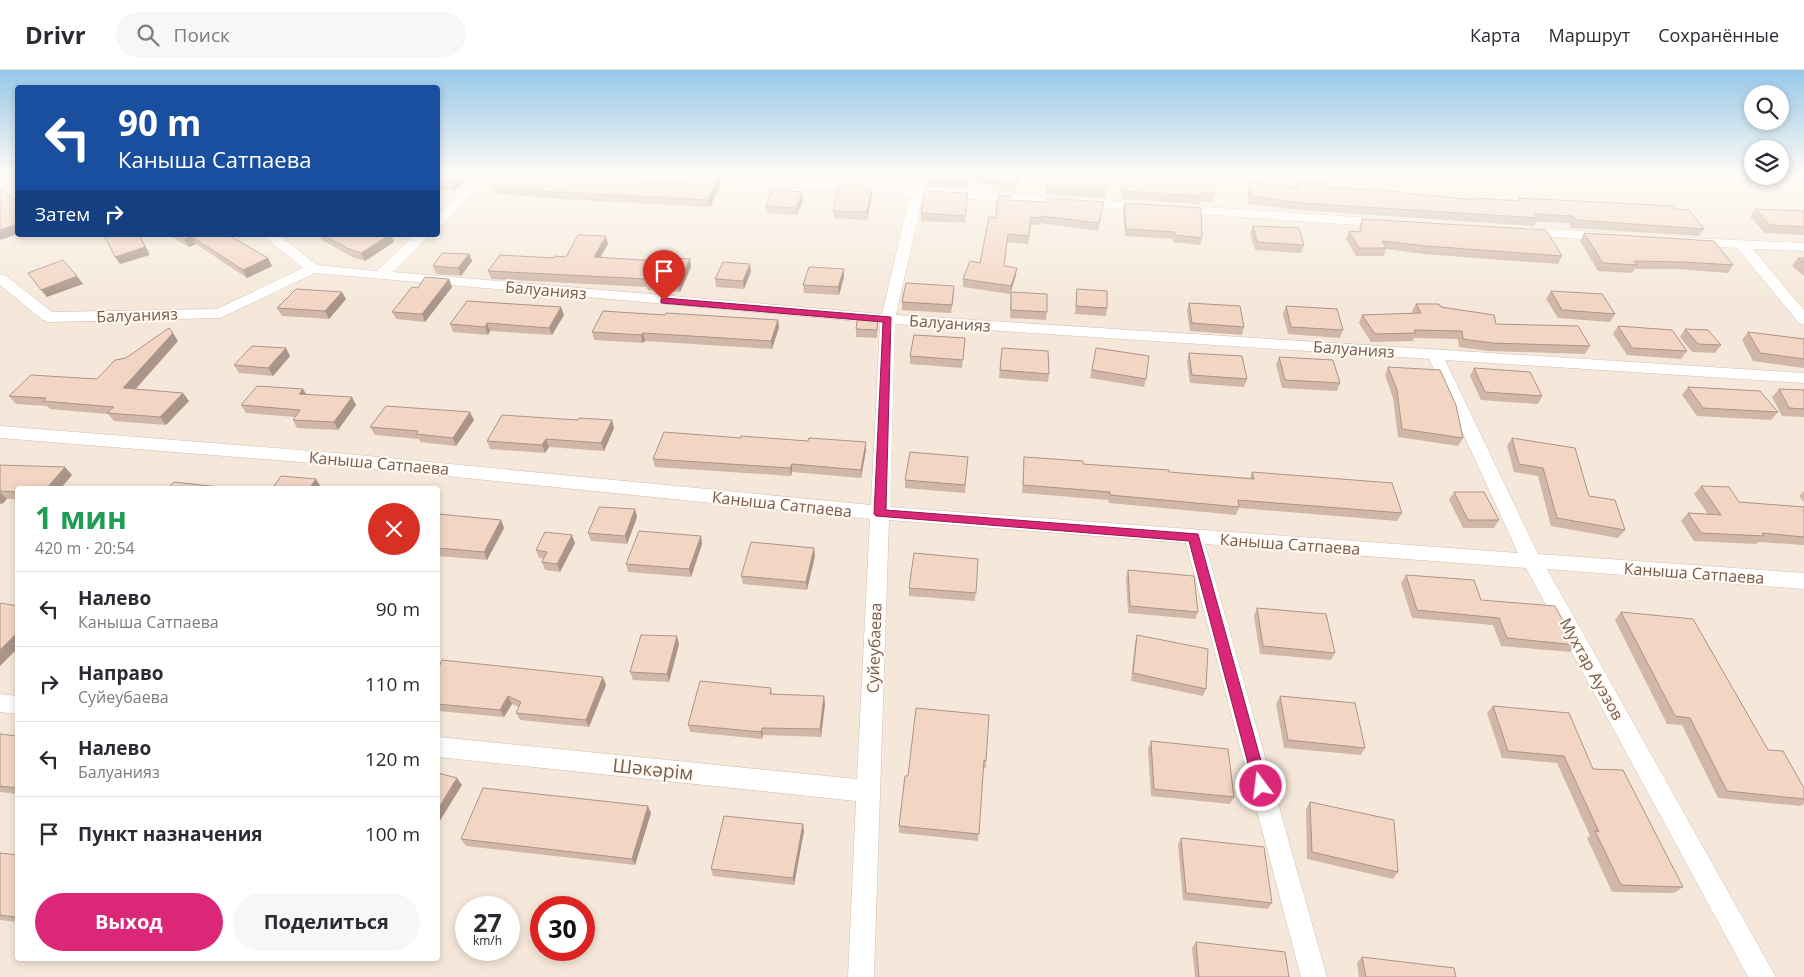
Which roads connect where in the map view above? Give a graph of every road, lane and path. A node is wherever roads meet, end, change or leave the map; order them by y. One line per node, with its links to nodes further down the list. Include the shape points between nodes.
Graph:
1 (912, 216): 14 (street, Суйеубаева)
2 (1283, 216): 3 (street)
3 (1404, 224)
4 (1513, 231): 7 (street)
5 (272, 237): 11 (street)
6 (421, 237): 12 (street)
7 (1623, 238)
8 (1672, 241): 9 (street)
9 (1742, 245): 10 (street); 15 (street)
10 (1804, 247)
11 (314, 269): 12 (street, Балуанияз); 13 (street, Балуанияз, via 220,312 210,313 48,317)
12 (381, 275): 14 (street, Балуанияз)
13 (0, 278)
14 (888, 319): 16 (street, Балуанияз); 19 (street, Суйеубаева)
15 (1804, 320)
16 (1435, 354): 17 (street, Балуанияз); 21 (street, Мухтар Ауэзов)
17 (1804, 378)
18 (0, 432): 19 (street, Каныша Сатпаева, via 337,459)
19 (880, 514): 20 (street, Каныша Сатпаева); 26 (street, Суйеубаева)
20 (1194, 537): 21 (street, Каныша Сатпаева); 28 (street)
21 (1532, 562): 22 (street, Каныша Сатпаева); 29 (street, Мухтар Ауэзов)
22 (1804, 582)
23 (0, 703): 24 (street)
24 (15, 705)
25 (440, 747): 26 (street, Шәкәрім)
26 (868, 790): 27 (street, Суйеубаева)
27 (861, 977)
28 (1314, 977)
29 (1763, 977)

